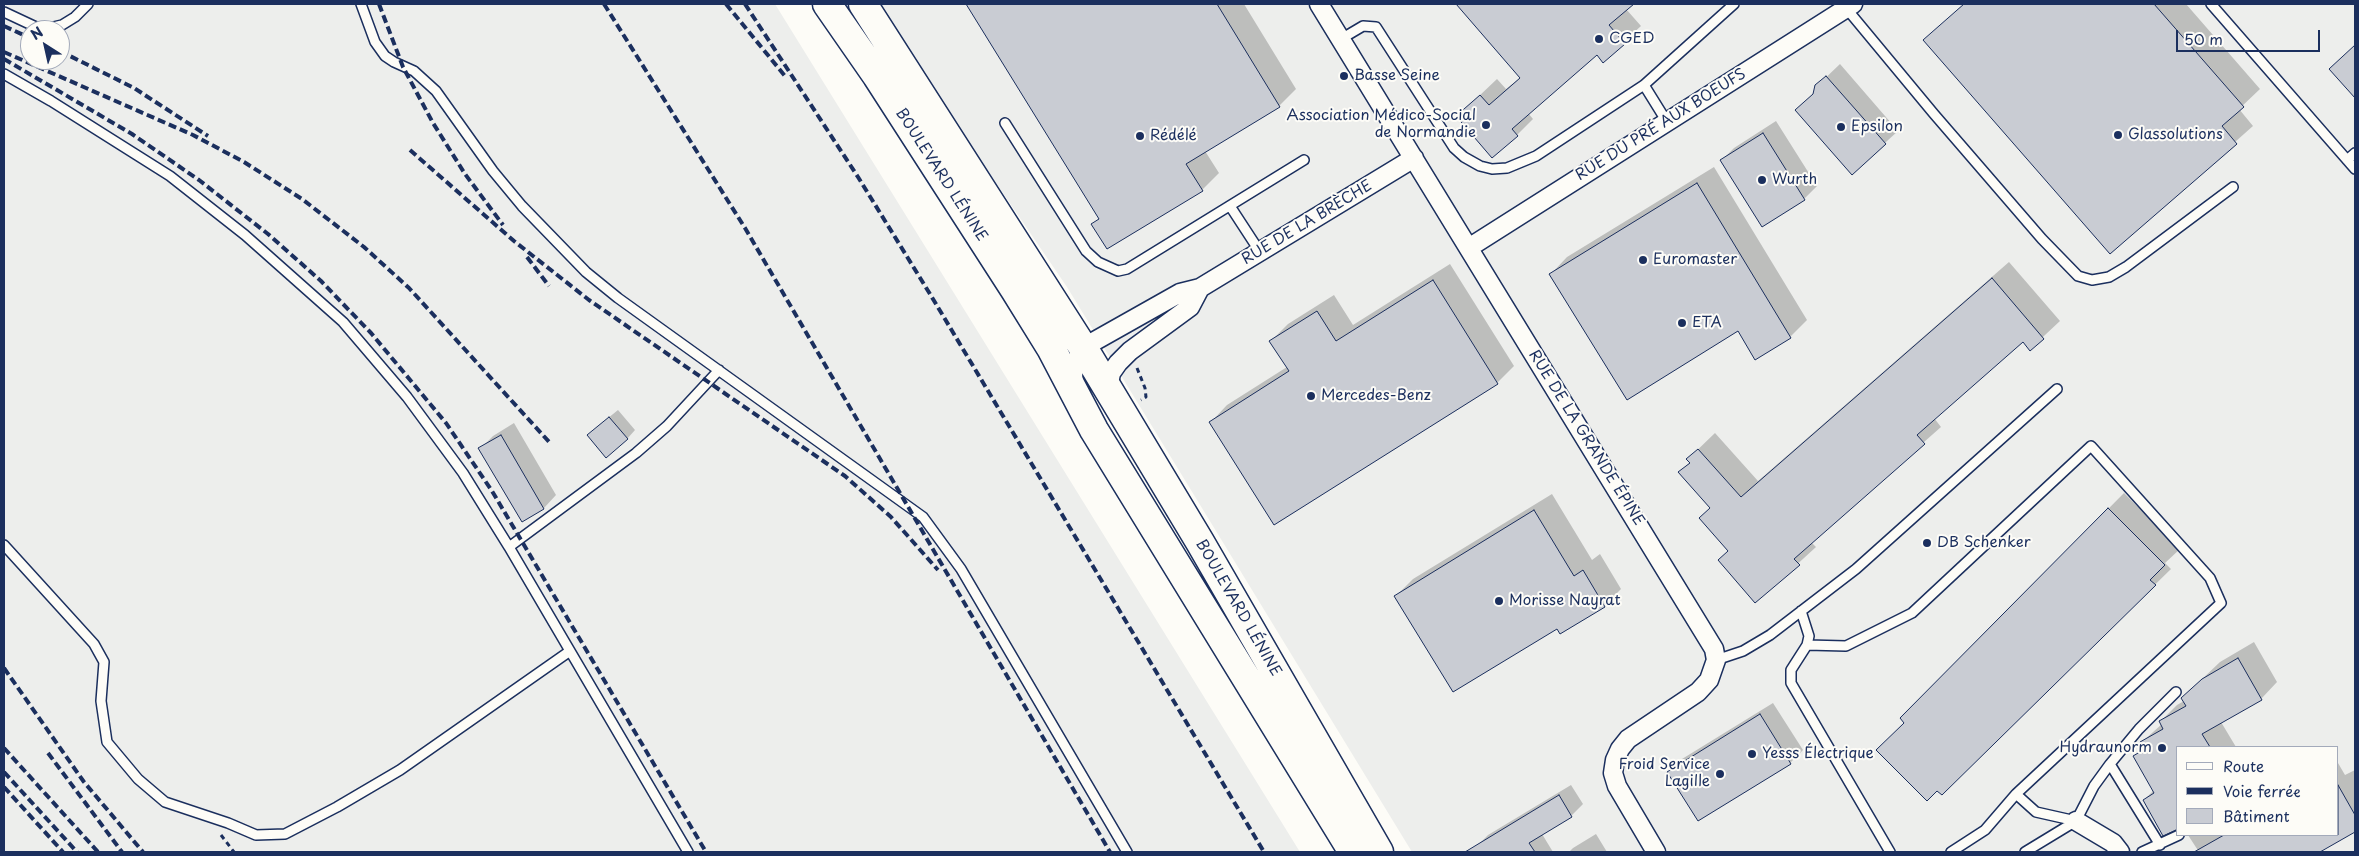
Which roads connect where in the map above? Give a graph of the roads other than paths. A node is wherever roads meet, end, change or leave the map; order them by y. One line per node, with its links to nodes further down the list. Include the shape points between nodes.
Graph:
1 (88, 4): 9 (lane, via 75,17 49,28 36,27)
2 (361, 4): 27 (lane, via 375,42 385,56 414,71 436,91 493,171 552,238 618,298)
3 (828, 4): 25 (main road, BOULEVARD LÉNINE, via 888,92)
4 (1320, 4): 10 (street, RUE DE LA GRANDE ÉPINE)
5 (1734, 4): 12 (lane)
6 (2211, 4): 18 (lane)
7 (1849, 6): 13 (street, RUE DU PRÉ AUX BOEUFS); 20 (lane, via 1953,136 2078,276 2092,280 2126,267)
8 (869, 8): 26 (main road, BOULEVARD LÉNINE)
9 (4, 12)
10 (1342, 39): 12 (lane, via 1363,26 1376,27 1454,148 1480,166 1492,169 1506,168 1536,156); 16 (street, RUE DE LA GRANDE ÉPINE)
11 (4, 74): 31 (lane, via 170,176 282,266 343,322 413,404 463,473)
12 (1644, 85): 13 (lane)
13 (1667, 122): 22 (street, RUE DU PRÉ AUX BOEUFS)
14 (1005, 123): 21 (lane, via 1086,251 1110,269 1127,269)
15 (2355, 153): 18 (lane)
16 (1414, 158): 22 (street, RUE DE LA GRANDE ÉPINE); 23 (street, RUE DE LA BRÈCHE)
17 (1304, 160): 21 (lane)
18 (2347, 160): 19 (lane)
19 (2355, 169)
20 (2233, 187)
21 (1230, 206): 23 (lane)
22 (1470, 247): 35 (street, RUE DE LA GRANDE ÉPINE, via 1708,635)
23 (1260, 252): 24 (street, RUE DE LA BRÈCHE)
24 (1200, 288): 26 (street, RUE DE LA BRÈCHE, via 1180,293); 26 (street, RUE DE LA BRÈCHE, via 1190,308 1130,351)
25 (1050, 348): 26 (street, BOULEVARD LÉNINE, via 1066,360); 29 (main road, BOULEVARD LÉNINE)
26 (1096, 366): 29 (street, BOULEVARD LÉNINE, via 1073,374); 45 (main road, BOULEVARD LÉNINE)
27 (718, 370): 31 (lane, via 667,426 636,453); 43 (lane, via 924,517 960,569)
28 (2057, 389): 32 (lane, via 1856,569)
29 (1075, 394): 44 (main road, BOULEVARD LÉNINE)
30 (4, 545): 34 (lane, via 94,644 104,662 101,701 107,742 138,779 165,802 256,835 285,834 353,798 400,770)
31 (509, 547): 34 (lane)
32 (1801, 610): 33 (lane, via 1809,636); 35 (lane, via 1770,635 1743,651)
33 (1807, 645): 38 (lane, via 1846,646 1912,613 2091,446 2210,578 2221,603); 47 (lane, via 1791,670 1792,683)
34 (570, 650): 42 (lane)
35 (1716, 660): 46 (street, via 1709,680 1698,692 1628,739 1615,760 1616,786)
36 (2176, 692): 37 (lane)
37 (2110, 764): 39 (lane); 41 (lane)
38 (2016, 794): 39 (lane, via 2036,812); 48 (lane, via 1984,830)
39 (2076, 821): 49 (lane); 50 (street, via 2112,842)
40 (2177, 836): 41 (lane)
41 (2160, 845): 51 (lane)
42 (688, 852)
43 (1127, 852)
44 (1353, 852)
45 (1379, 852)
46 (1656, 852)
47 (1890, 852)
48 (1950, 852)
49 (2025, 852)
50 (2120, 852)
51 (2142, 852)

